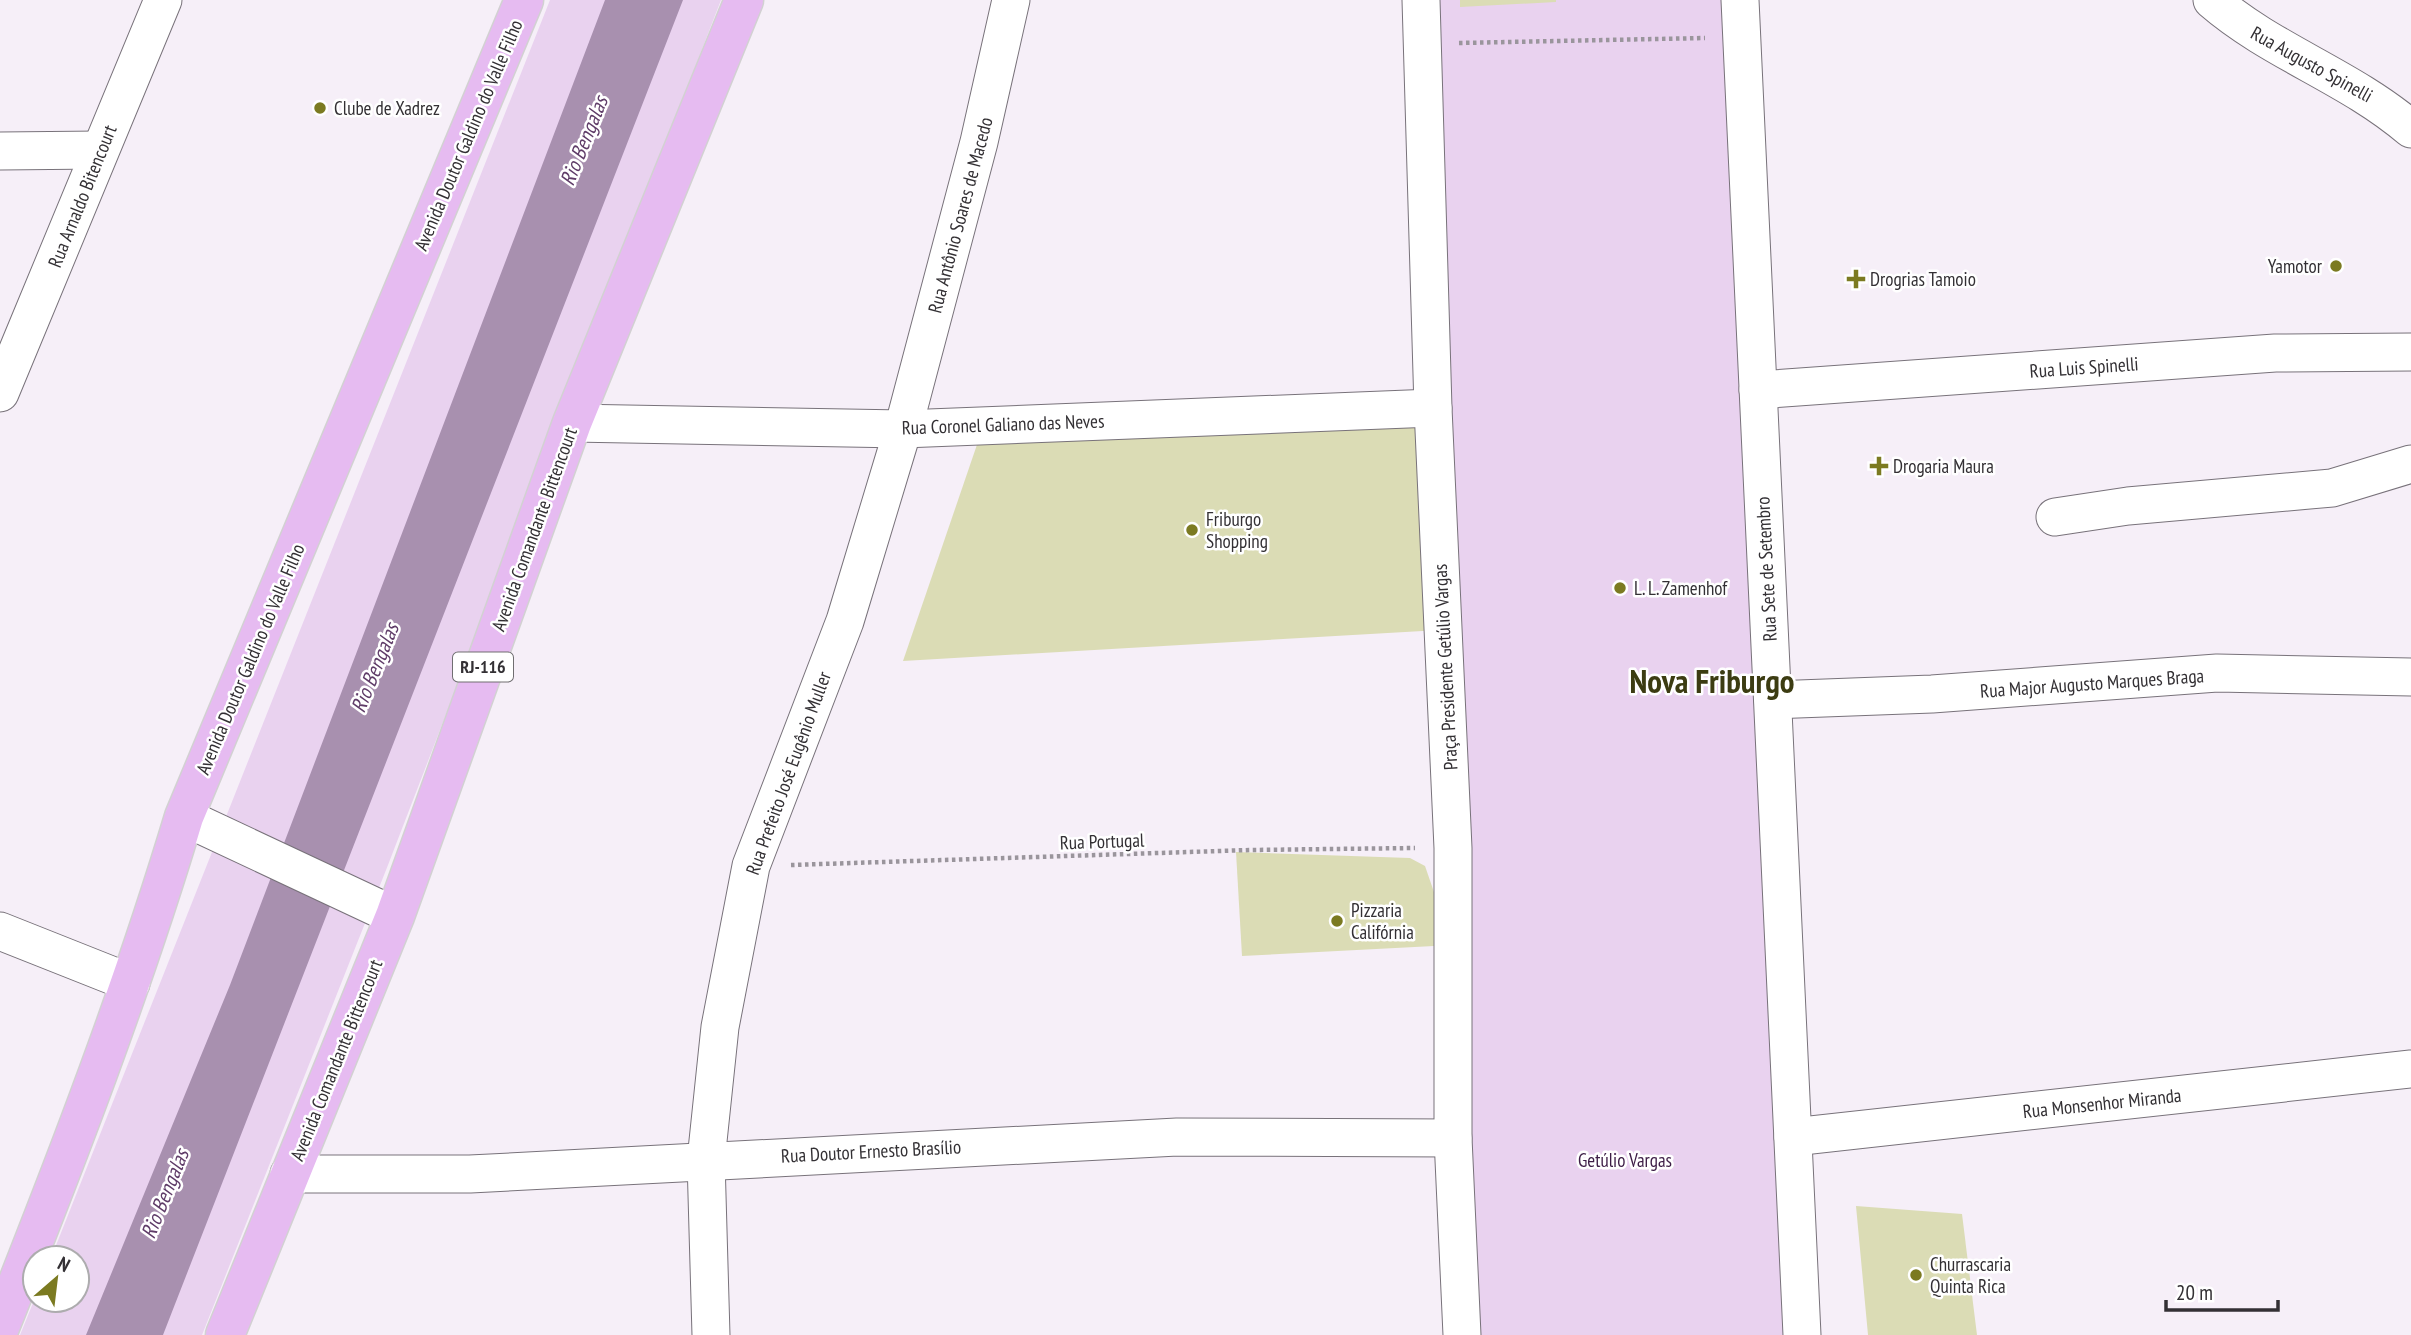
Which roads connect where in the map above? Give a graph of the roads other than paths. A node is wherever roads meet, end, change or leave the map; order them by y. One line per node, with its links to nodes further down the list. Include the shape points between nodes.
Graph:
1 (163, 0): 9 (street, Rua Arnaldo Bitencourt)
2 (524, 0): 21 (main road, Avenida Doutor Galdino do Valle Filho)
3 (744, 0): 15 (main road, Avenida Comandante Bittencourt / RJ-116)
4 (1011, 0): 16 (street, Rua Antônio Soares de Macedo)
5 (1421, 0): 14 (street, Praça Presidente Getúlio Vargas)
6 (1740, 0): 12 (street, Rua Sete de Setembro)
7 (2212, 0): 8 (street, Rua Augusto Spinelli, via 2234,20 2379,102)
8 (2411, 129)
9 (100, 150): 10 (street); 13 (street, Rua Arnaldo Bitencourt)
10 (0, 151)
11 (2411, 352): 12 (street, Rua Luis Spinelli, via 2275,353)
12 (1758, 390): 20 (street, Rua Sete de Setembro)
13 (0, 393)
14 (1433, 408): 16 (street, Rua Coronel Galiano das Neves); 27 (street, Praça Presidente Getúlio Vargas, via 1453,848)
15 (572, 423): 16 (street, Rua Coronel Galiano das Neves); 22 (main road, Avenida Comandante Bittencourt / RJ-116)
16 (904, 429): 28 (street, Rua Prefeito José Eugênio Muller, via 845,621 751,866 720,1027)
17 (2411, 464): 18 (street, via 2332,488)
18 (2055, 517)
19 (2411, 677): 20 (street, Rua Major Augusto Marques Braga, via 2217,673)
20 (1773, 700): 26 (street, Rua Sete de Setembro)
21 (184, 817): 22 (street); 24 (main road, Avenida Doutor Galdino do Valle Filho)
22 (395, 916): 29 (main road, Avenida Comandante Bittencourt / RJ-116)
23 (0, 931): 24 (street)
24 (131, 983): 30 (main road, Avenida Doutor Galdino do Valle Filho)
25 (2411, 1069): 26 (street, Rua Monsenhor Miranda)
26 (1793, 1137): 34 (street)
27 (1453, 1138): 28 (street, Rua Doutor Ernesto Brasílio, via 1177,1137); 33 (street, Praça Presidente Getúlio Vargas)
28 (706, 1160): 29 (street, Rua Doutor Ernesto Brasílio, via 470,1174); 32 (street, Rua Prefeito José Eugênio Muller)
29 (289, 1174): 31 (main road, Avenida Comandante Bittencourt / RJ-116)
30 (0, 1327)
31 (225, 1335)
32 (711, 1335)
33 (1462, 1335)
34 (1802, 1335)

